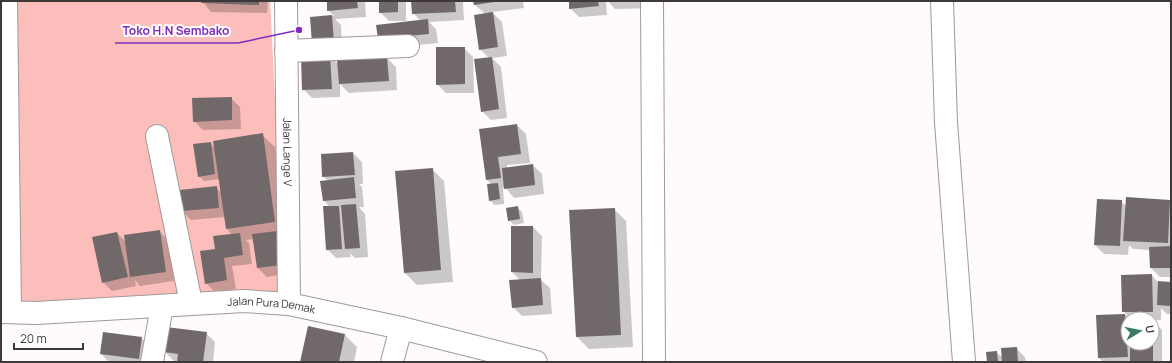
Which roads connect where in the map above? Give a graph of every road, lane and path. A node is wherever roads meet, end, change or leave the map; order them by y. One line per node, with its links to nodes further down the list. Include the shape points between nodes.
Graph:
1 (6, 1): 7 (street)
2 (286, 1): 6 (street, Jalan Lange V)
3 (652, 1): 17 (street)
4 (942, 1): 18 (street, via 946,122)
5 (408, 46): 6 (street)
6 (286, 51): 10 (street, Jalan Lange V)
7 (4, 102): 12 (street)
8 (157, 136): 9 (street)
9 (192, 303): 10 (street, Jalan Pura Demak, via 244,301); 11 (street, Jalan Pura Demak)
10 (289, 304): 13 (street, Jalan Pura Demak)
11 (162, 306): 12 (street, Jalan Pura Demak, via 36,313); 14 (street)
12 (5, 312)
13 (401, 328): 15 (street); 16 (street, Jalan Pura Demak)
14 (152, 362)
15 (392, 362)
16 (536, 362)
17 (654, 362)
18 (964, 362)

